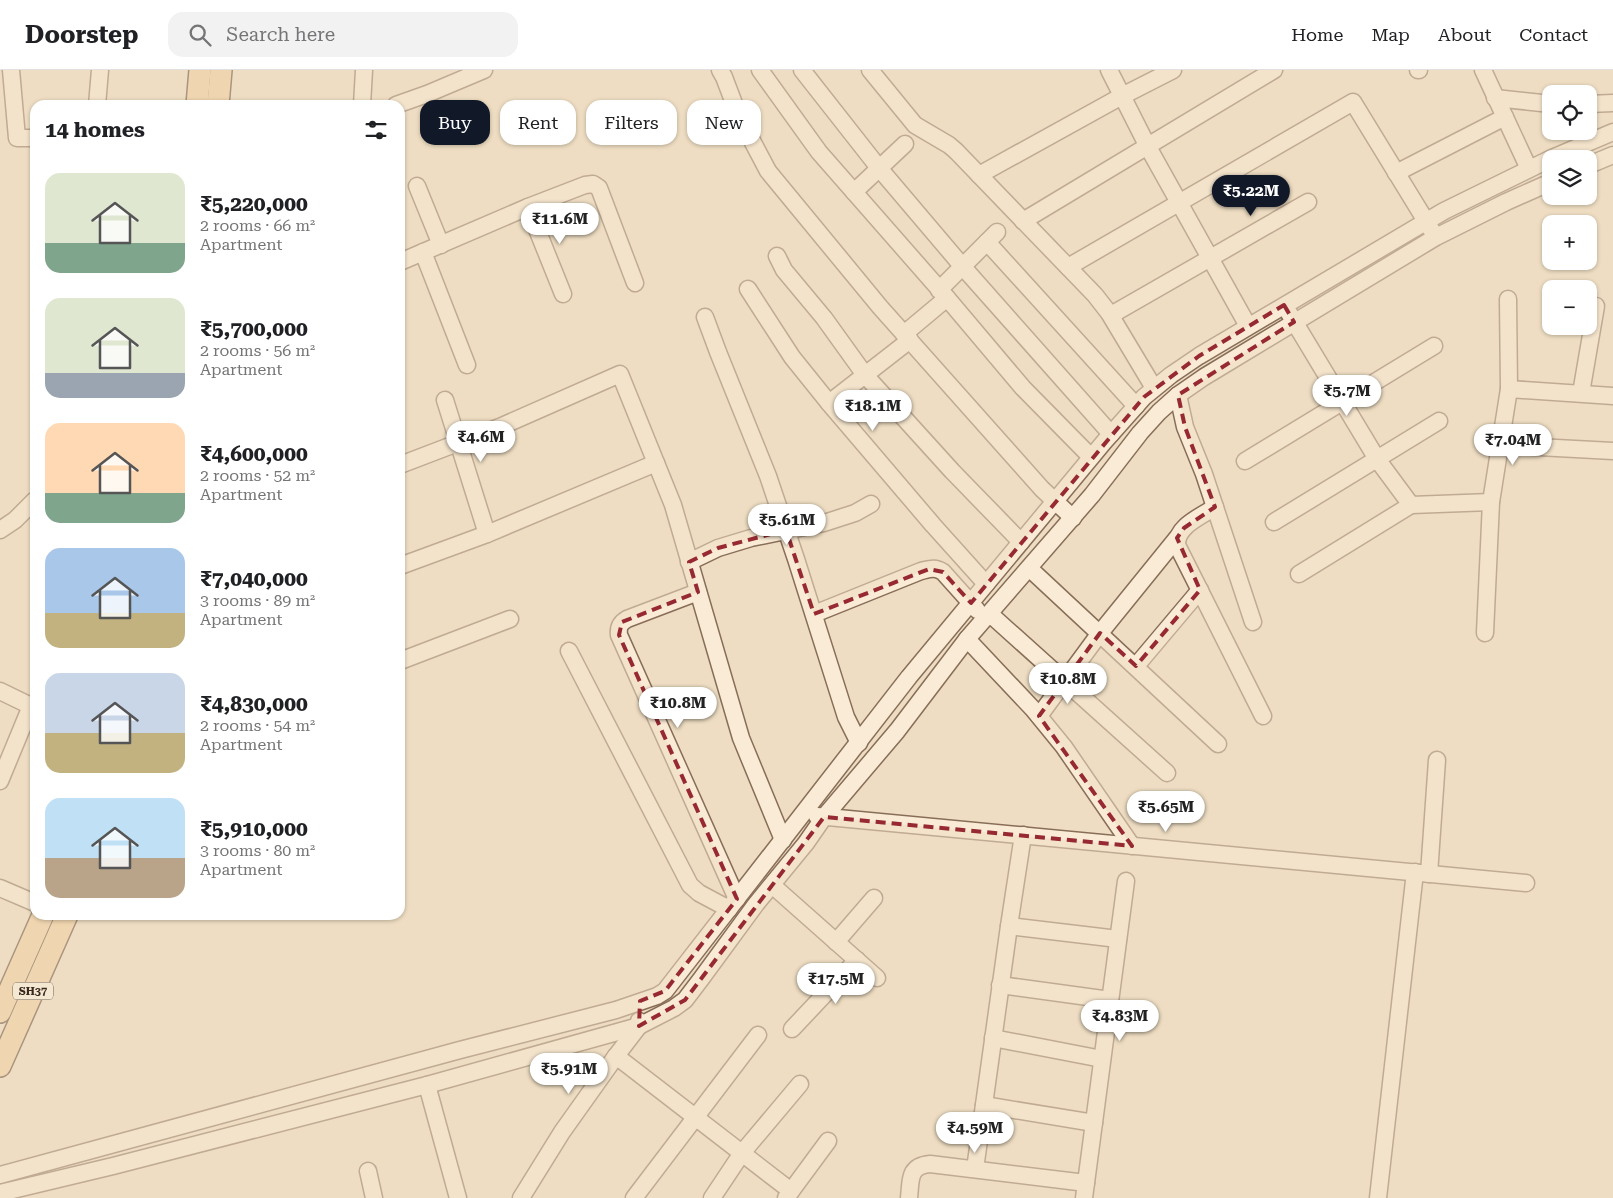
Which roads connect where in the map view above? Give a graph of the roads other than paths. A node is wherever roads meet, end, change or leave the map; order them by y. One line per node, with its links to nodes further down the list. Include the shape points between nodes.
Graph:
1 (11, 70): 27 (street, via 17,138)
2 (100, 70): 17 (street)
3 (200, 70): 18 (main road)
4 (221, 70): 19 (main road)
5 (364, 70): 20 (street)
6 (484, 70): 21 (street)
7 (720, 70): 63 (street, via 738,114 768,171)
8 (760, 70): 38 (street, via 818,152)
9 (802, 70): 32 (street)
10 (870, 70): 35 (street, via 915,125 949,145)
11 (1109, 70): 15 (street)
12 (1173, 70): 15 (street)
13 (1274, 70): 29 (street)
14 (1483, 70): 16 (street)
15 (1122, 96): 29 (street); 35 (street)
16 (1495, 98): 22 (street); 25 (street)
17 (97, 100)
18 (197, 100)
19 (218, 100)
20 (362, 100)
21 (405, 102)
22 (1542, 103)
23 (1613, 103): 24 (street)
24 (1597, 104)
25 (1505, 118): 33 (street); 34 (street)
26 (1613, 132): 33 (street)
27 (30, 138)
28 (905, 144): 32 (street)
29 (1148, 147): 39 (street); 42 (street)
30 (1613, 155): 31 (street)
31 (1597, 162)
32 (879, 168): 38 (street); 50 (street)
33 (1529, 169): 43 (street)
34 (1396, 173): 39 (street, via 1352,102); 43 (street)
35 (979, 175): 42 (street)
36 (417, 186): 45 (street)
37 (1542, 186): 44 (street)
38 (854, 192): 55 (street)
39 (1178, 202): 48 (street); 51 (street)
40 (1308, 202): 48 (street)
41 (528, 207): 45 (street); 52 (street, via 585,185 593,184 599,188); 54 (street)
42 (1023, 221): 51 (street)
43 (1426, 222): 44 (street); 57 (street)
44 (1436, 237): 60 (street)
45 (441, 245): 46 (street)
46 (424, 252): 49 (street); 65 (street)
47 (777, 256): 66 (street, via 784,270)
48 (1210, 259): 59 (street); 61 (street)
49 (405, 260)
50 (962, 267): 55 (street); 75 (street, via 992,237); 77 (street)
51 (1068, 267): 59 (street, via 1096,295)
52 (635, 283)
53 (748, 289): 74 (street, via 792,356)
54 (563, 294)
55 (943, 294): 63 (street); 81 (street, via 1022,388)
56 (1508, 299): 68 (street)
57 (1284, 305): 60 (street); 61 (street)
58 (705, 316): 95 (street)
59 (1111, 316): 67 (street)
60 (1294, 322): 70 (street); 73 (street)
61 (1248, 326): 67 (street)
62 (1591, 335): 69 (street)
63 (907, 337): 66 (street); 86 (street)
64 (1434, 346): 73 (street)
65 (467, 365)
66 (865, 375): 74 (street); 98 (street)
67 (1154, 388): 75 (street)
68 (1508, 388): 69 (street); 79 (street)
69 (1580, 393): 71 (street)
70 (1178, 395): 91 (street, via 1185,427); 92 (street, via 1140,434)
71 (1613, 396)
72 (445, 400): 78 (street)
73 (1343, 402): 82 (street); 83 (street)
74 (830, 404): 103 (street)
75 (1136, 406): 77 (street)
76 (1438, 421): 82 (street)
77 (1111, 434): 81 (street)
78 (458, 443): 84 (street); 85 (street, via 620,374); 96 (street)
79 (1500, 445): 80 (street); 87 (street)
80 (1613, 451)
81 (1091, 457): 86 (street)
82 (1377, 459): 90 (street); 93 (street)
83 (1245, 461)
84 (405, 463)
85 (656, 463): 96 (street); 99 (street, via 673,506)
86 (1055, 501): 92 (street); 98 (street)
87 (1491, 502): 90 (street); 112 (street)
88 (872, 504): 95 (street, via 824,523)
89 (30, 505): 94 (street, via 15,520)
90 (1412, 505): 102 (street)
91 (1215, 507): 97 (street, via 1184,528); 110 (street)
92 (1073, 518): 101 (street)
93 (1274, 522)
94 (1, 525)
95 (786, 530): 99 (street, via 718,548); 107 (street)
96 (488, 534): 100 (street)
97 (1177, 538): 104 (street, via 1177,545); 111 (street)
98 (1021, 542): 103 (street)
99 (689, 562): 105 (street)
100 (405, 564)
101 (1029, 568): 108 (street); 111 (street)
102 (1299, 574)
103 (986, 584): 106 (street)
104 (1200, 590): 116 (street); 122 (street)
105 (698, 592): 131 (street, via 741,738); 140 (street, via 627,618 618,628)
106 (971, 603): 107 (street, via 937,568); 108 (street); 123 (street)
107 (814, 614): 123 (street, via 846,717)
108 (988, 617): 113 (street); 117 (street)
109 (510, 619): 115 (street)
110 (1253, 622)
111 (1100, 632): 116 (street); 117 (street)
112 (1485, 633)
113 (968, 639): 121 (street); 129 (street, via 897,731)
114 (569, 652): 140 (street, via 690,885 699,893)
115 (405, 659)
116 (1136, 666): 124 (street)
117 (1065, 682): 121 (street); 126 (street)
118 (0, 691): 119 (street)
119 (30, 706)
120 (30, 714): 127 (street)
121 (1039, 716): 132 (street)
122 (1263, 716)
123 (859, 743): 128 (street)
124 (1218, 744)
125 (1437, 760): 133 (street)
126 (1167, 773)
127 (0, 781)
128 (803, 814): 129 (street); 131 (street)
129 (824, 817): 130 (street); 136 (street)
130 (1023, 835): 132 (street); 143 (street)
131 (783, 840): 140 (street)
132 (1132, 846): 133 (street)
133 (1422, 873): 135 (street); 178 (street)
134 (1126, 882): 144 (street)
135 (1526, 882)
136 (772, 885): 145 (street); 152 (street, via 685,1000)
137 (0, 888): 139 (street)
138 (874, 898): 145 (street)
139 (30, 901)
140 (733, 904): 150 (street, via 668,990)
141 (41, 920): 151 (main road, SH37)
142 (63, 920): 158 (main road, SH37)
143 (1008, 926): 144 (street); 148 (street)
144 (1118, 939): 149 (street)
145 (836, 942): 146 (street)
146 (857, 960): 147 (street); 153 (street)
147 (877, 978)
148 (1000, 985): 149 (street); 155 (street)
149 (1110, 1000): 157 (street)
150 (640, 1001): 152 (street); 168 (street)
151 (0, 1012)
152 (639, 1026): 156 (street); 160 (street)
153 (792, 1029)
154 (758, 1035): 162 (street)
155 (993, 1038): 157 (street); 161 (street)
156 (616, 1056): 162 (street); 174 (street, via 562,1132)
157 (1102, 1059): 163 (street)
158 (0, 1066)
159 (800, 1084): 165 (street)
160 (427, 1085): 170 (street); 173 (street)
161 (984, 1105): 163 (street); 166 (street)
162 (695, 1117): 165 (street); 175 (street)
163 (1094, 1123): 169 (street)
164 (828, 1141): 171 (street)
165 (742, 1153): 171 (street); 176 (street)
166 (975, 1169): 169 (street); 177 (street, via 921,1165 912,1173)
167 (368, 1171): 172 (street)
168 (0, 1175)
169 (1085, 1190)
170 (0, 1192)
171 (789, 1194)
172 (374, 1198)
173 (458, 1198)
174 (521, 1198)
175 (634, 1198)
176 (712, 1198)
177 (909, 1198)
178 (1378, 1198)

